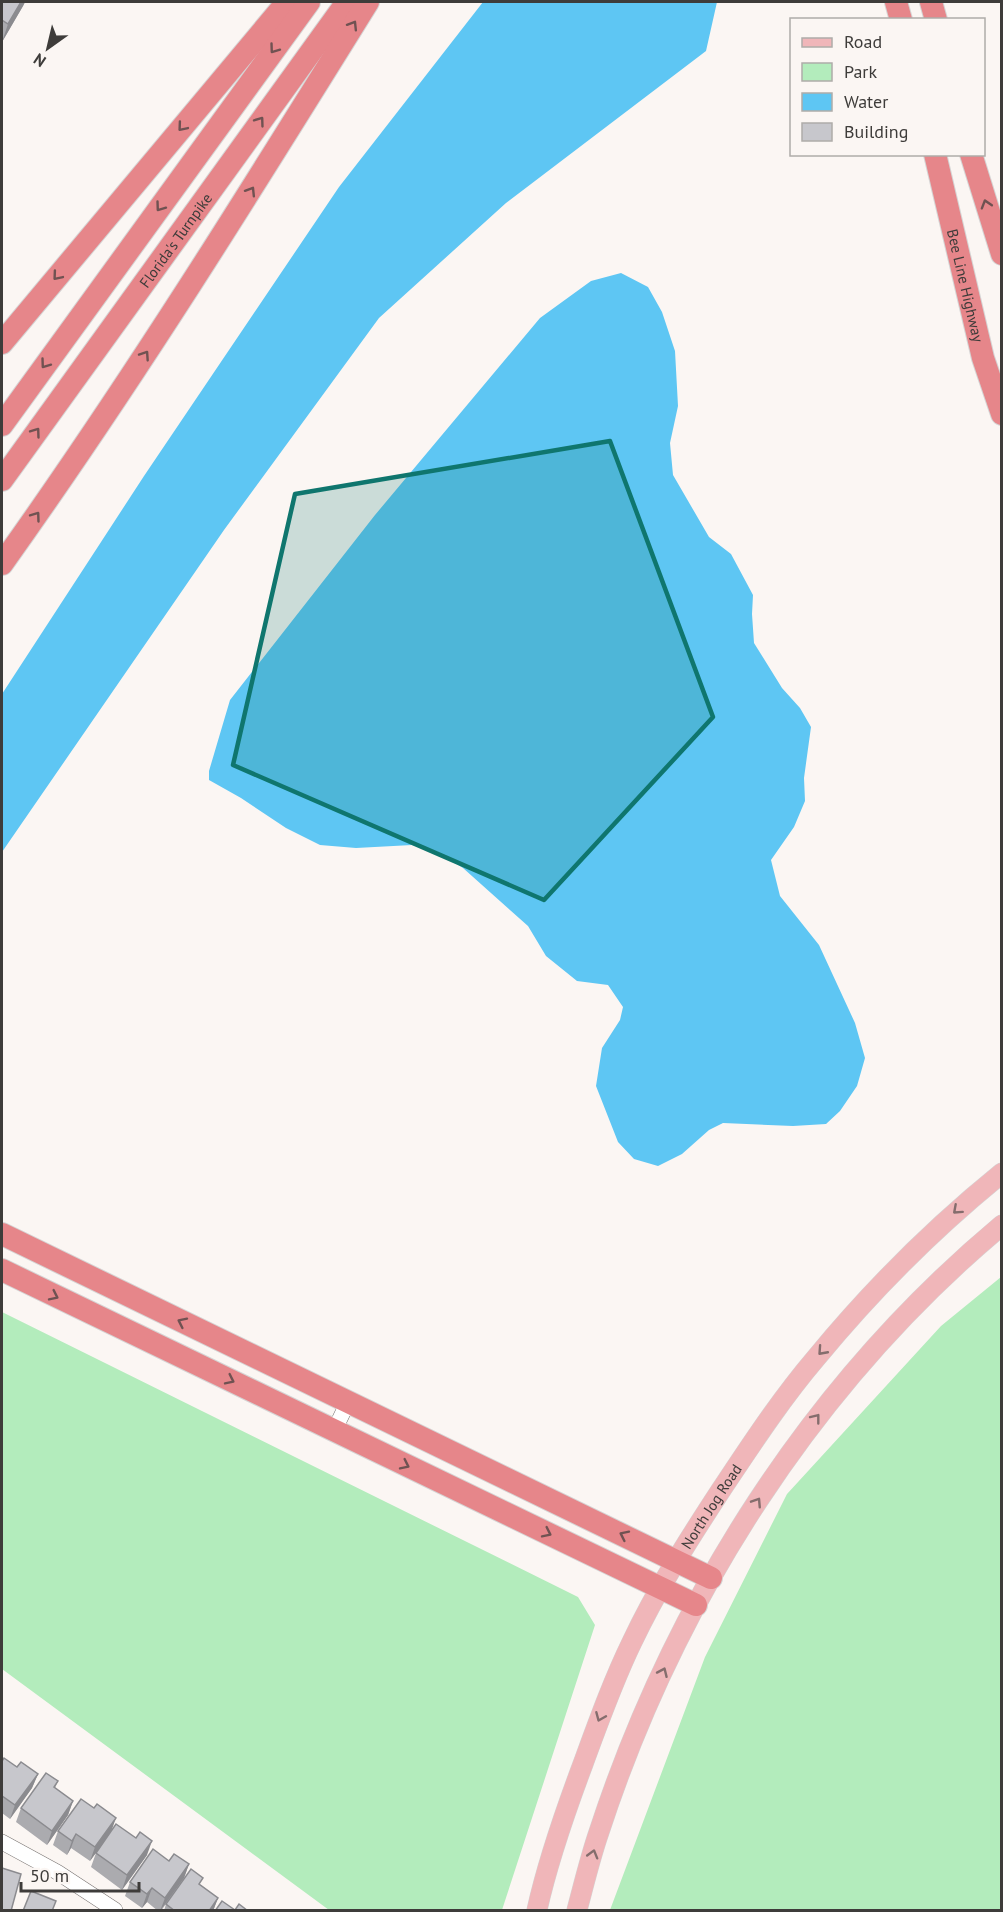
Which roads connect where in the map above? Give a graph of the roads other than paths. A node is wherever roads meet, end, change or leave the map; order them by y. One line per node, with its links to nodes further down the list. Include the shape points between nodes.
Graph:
1 (287, 2): 12 (highway, one-way to 12)
2 (309, 2): 14 (highway, one-way to 14)
3 (347, 2): 15 (highway, Florida's Turnpike, one-way to 3)
4 (368, 2): 16 (highway, one-way to 4, via 210,256)
5 (896, 2): 7 (highway)
6 (931, 2): 8 (highway)
7 (900, 18)
8 (935, 18)
9 (935, 156): 13 (highway, Bee Line Highway, via 983,358)
10 (972, 156): 11 (highway, one-way to 10)
11 (1002, 254)
12 (2, 343)
13 (1002, 414)
14 (2, 425)
15 (2, 480)
16 (2, 564)
17 (1002, 1173): 23 (main road, North Jog Road, one-way to 23, via 892,1273 816,1358 760,1431)
18 (1002, 1225): 24 (main road, one-way to 18, via 782,1465 846,1381 918,1301)
19 (2, 1234): 21 (highway, one-way to 19)
20 (2, 1270): 22 (highway, one-way to 22)
21 (348, 1402): 22 (street); 23 (highway, one-way to 21)
22 (334, 1431): 25 (highway, one-way to 25)
23 (677, 1560): 24 (highway); 25 (main road, North Jog Road)
24 (711, 1578): 26 (main road)
25 (661, 1588): 26 (highway); 29 (main road, North Jog Road, one-way to 29, via 631,1643 596,1728 546,1870)
26 (696, 1605): 30 (main road, one-way to 26, via 599,1832 632,1743)
27 (2, 1842): 28 (street, via 57,1872)
28 (115, 1911)
29 (537, 1911)
30 (577, 1911)

